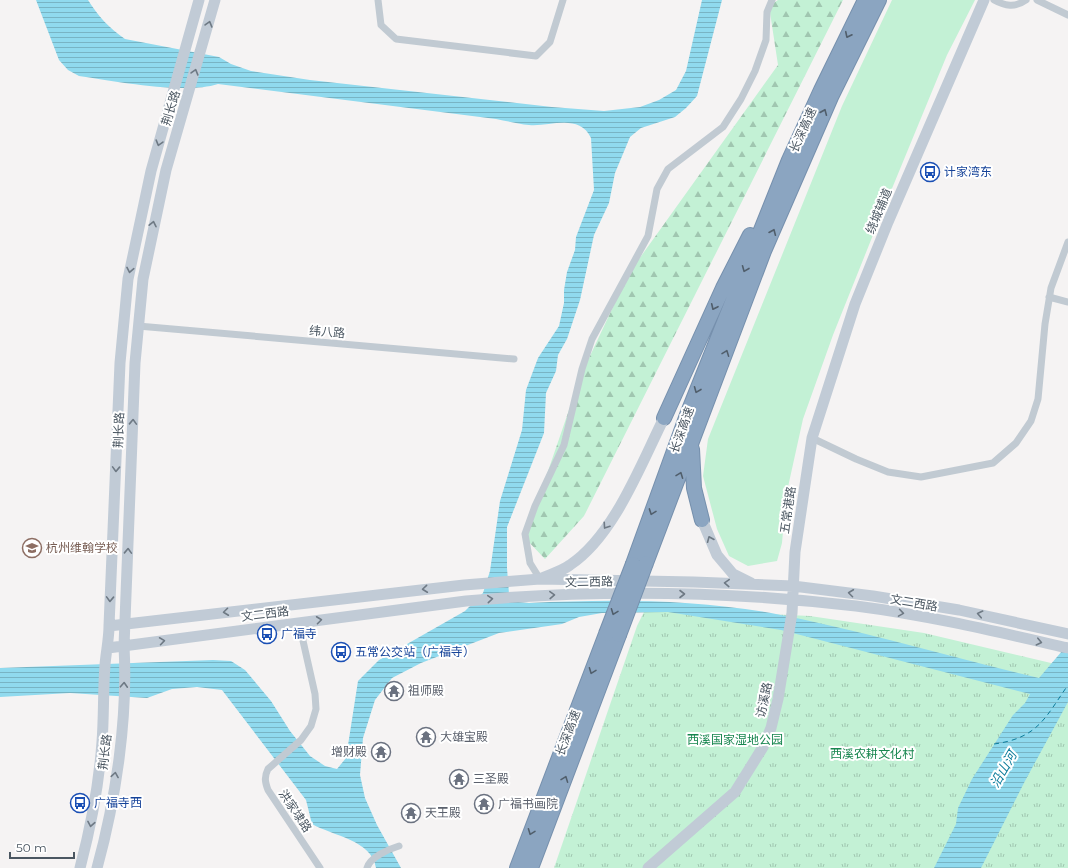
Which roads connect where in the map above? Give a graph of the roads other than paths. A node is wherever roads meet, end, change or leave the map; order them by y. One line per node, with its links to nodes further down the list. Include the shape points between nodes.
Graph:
1 (198, 0): 30 (main road, 荆长路, one-way to 30, via 151,171 128,279 120,363)
2 (215, 0): 17 (main road, 荆长路, one-way to 2, via 153,225 166,170)
3 (378, 0): 4 (street, via 381,25 396,39 536,56 550,42)
4 (562, 0)
5 (772, 0): 24 (street, via 767,12 766,40 741,99 723,127 668,169 657,189 648,236 592,339 582,369 564,445 534,506 525,534 530,563)
6 (865, 0): 13 (highway, 长深高速, one-way to 13)
7 (878, 0): 21 (highway, 长深高速, one-way to 7, via 764,252 831,97)
8 (984, 0): 20 (main road, 绕城辅道, via 888,222 856,304)
9 (994, 0): 10 (street, via 1008,6 1019,5)
10 (1026, 0)
11 (1040, 1): 12 (street)
12 (1068, 15)
13 (789, 160): 19 (highway, one-way to 19, via 723,288); 23 (highway, 长深高速, one-way to 23, via 687,415)
14 (1068, 242): 15 (street)
15 (1049, 297): 16 (street); 20 (street, via 1038,399 1031,421 1016,443 992,463 921,477 888,472 856,460)
16 (1068, 302)
17 (138, 326): 18 (street, 纬八路); 29 (main road, 荆长路, one-way to 17)
18 (514, 359)
19 (664, 418): 24 (main road, one-way to 24, via 623,502 592,547 570,566)
20 (812, 438): 26 (main road, 五常港路, via 795,552)
21 (692, 444): 22 (highway, via 694,488); 23 (highway, 长深高速, one-way to 21)
22 (702, 520): 25 (main road, one-way to 22, via 733,574 717,555)
23 (640, 564): 32 (highway, 长深高速, bridge)
24 (540, 579): 25 (main road, 文二西路, one-way to 24); 29 (main road, 文二西路, one-way to 29, via 464,585)
25 (755, 585): 26 (main road, 文二西路)
26 (794, 586): 27 (main road, 访溪路); 31 (main road, 文二西路, one-way to 26, via 910,601)
27 (793, 600): 28 (main road, 文二西路, one-way to 27, via 514,597 691,594); 35 (main road, 文二西路, one-way to 35, via 907,614); 43 (main road, 访溪路, via 776,708 763,748 735,792)
28 (298, 623): 33 (main road, 文二西路, one-way to 28); 39 (street, 洪家埭路, via 315,694 316,709 311,726 301,740 273,764 265,774 265,782)
29 (125, 624): 30 (main road, 文二西路); 33 (main road, 荆长路)
30 (109, 626): 34 (main road, 荆长路)
31 (1068, 634)
32 (612, 635): 41 (highway, 长深高速, one-way to 41); 42 (highway, 长深高速, one-way to 32)
33 (124, 646): 34 (main road, 文二西路); 38 (main road, 荆长路, one-way to 33, via 105,839 120,745)
34 (108, 648): 37 (main road, 荆长路, one-way to 37, via 98,783)
35 (1068, 648)
36 (396, 847): 40 (street, via 371,860)
37 (80, 868)
38 (97, 868)
39 (320, 868)
40 (367, 868)
41 (517, 868)
42 (531, 868)
43 (648, 868)

